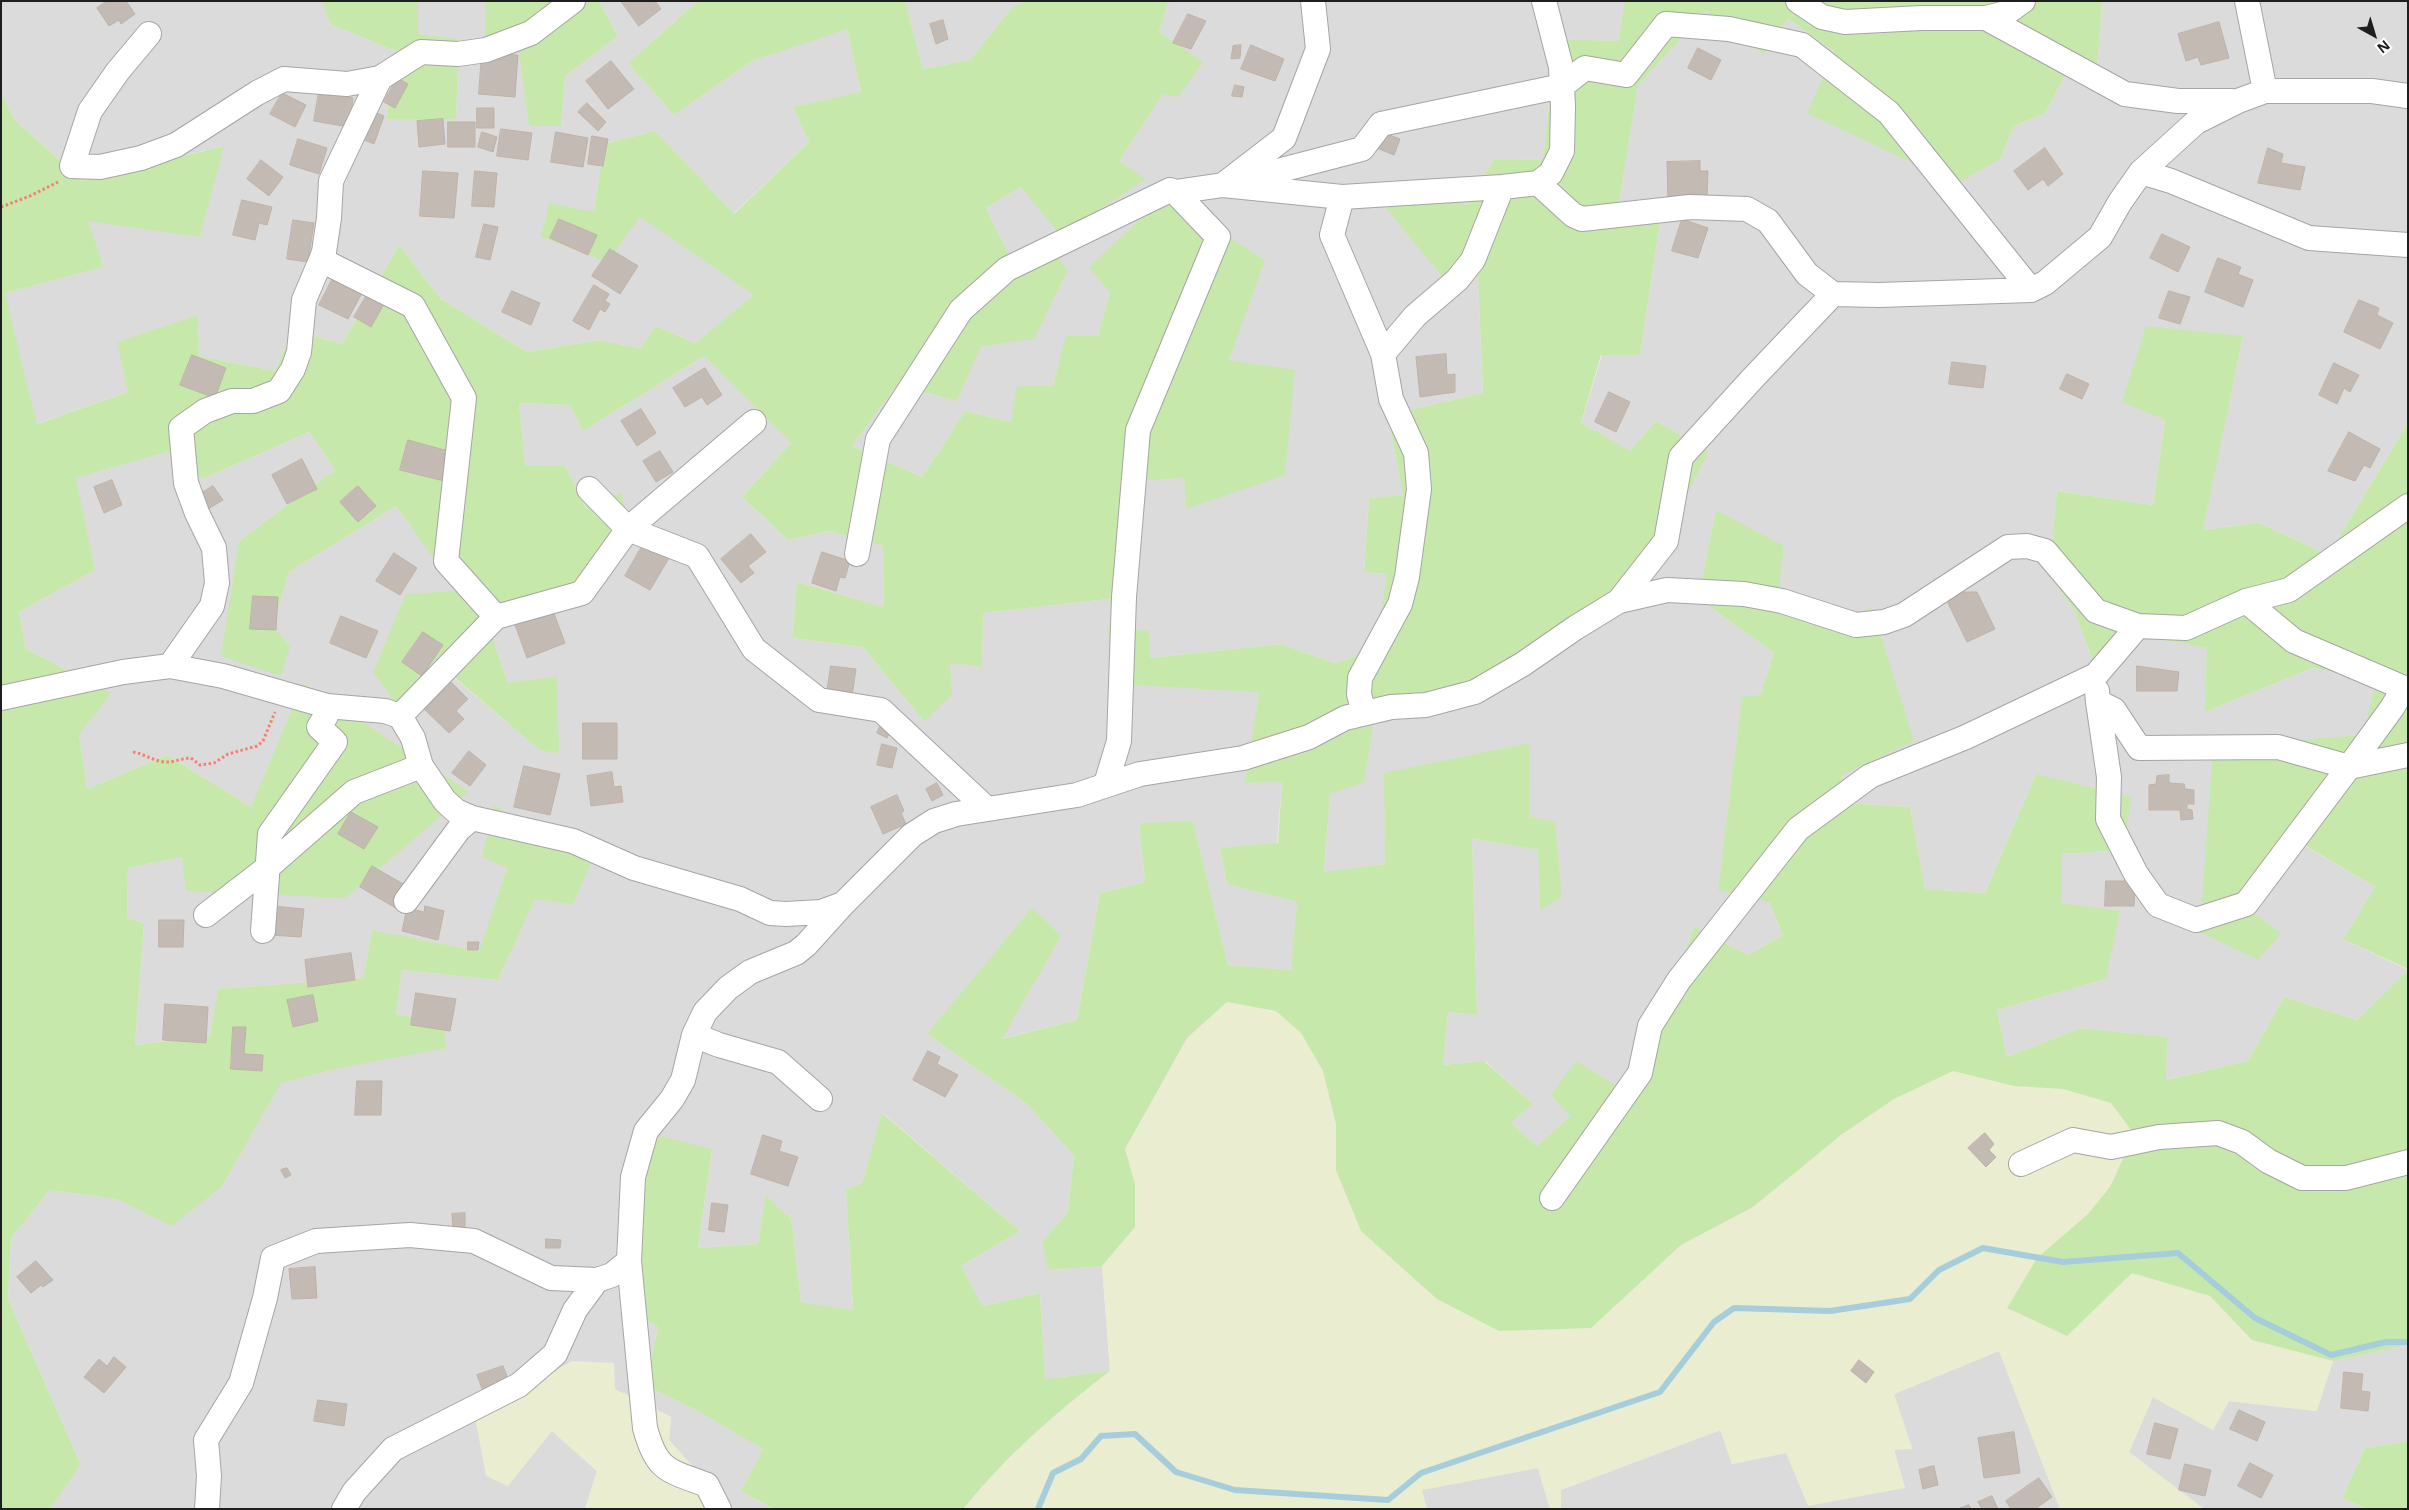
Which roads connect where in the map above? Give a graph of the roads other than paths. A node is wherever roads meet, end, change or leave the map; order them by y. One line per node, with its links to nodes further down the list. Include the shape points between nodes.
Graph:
1 (572, 1): 9 (street, via 531,32 486,50 458,54 421,52)
2 (1313, 1): 16 (street, via 1318,49 1284,138)
3 (1544, 1): 10 (street, via 1561,67)
4 (1798, 1): 7 (street, via 1822,17 1845,22)
5 (2024, 1): 7 (street, via 2006,13)
6 (2247, 1): 11 (street)
7 (1986, 18): 13 (street, via 2125,94 2178,101)
8 (149, 34): 9 (street, via 90,111 72,166 100,167 141,158 176,144 284,79 347,84)
9 (380, 78): 21 (street, via 331,181)
10 (1562, 86): 15 (street, via 1562,151 1551,173); 16 (street, via 1381,124 1362,149); 22 (street, via 1585,68 1626,75 1666,24 1729,29 1802,45 1889,113)
11 (2265, 91): 12 (street, via 2372,91); 13 (street)
12 (2408, 96)
13 (2238, 101): 14 (street, via 2196,122)
14 (2141, 172): 20 (street, via 2171,181 2309,238); 22 (street, via 2100,237 2046,283)
15 (1538, 183): 17 (street); 23 (street, via 1572,215 1582,219 1690,207 1747,209 1768,221 1807,274)
16 (1222, 185): 18 (street); 19 (street)
17 (1502, 187): 19 (street); 24 (street, via 1473,260 1457,280 1415,316)
18 (1175, 192): 29 (street, via 1170,190 1007,269 961,310 878,439); 44 (street, via 1218,237 1138,430 1124,597 1119,741)
19 (1342, 197): 24 (street, via 1332,235)
20 (2408, 245)
21 (321, 260): 32 (street, via 413,306 464,398 446,561); 34 (street, via 304,300 296,360 280,391 253,401 232,401 205,411 182,428 186,483 214,548 217,583 212,606)
22 (2031, 290): 23 (street, via 1879,296)
23 (1833, 294): 30 (street, via 1681,457 1666,541)
24 (1383, 354): 39 (street, via 1391,399 1416,453 1419,489 1407,577 1400,604 1360,678 1359,694)
25 (754, 422): 28 (street)
26 (589, 489): 28 (street)
27 (2408, 506): 31 (street, via 2290,590)
28 (628, 529): 32 (street, via 582,593); 45 (street, via 696,556 754,648 820,700 881,710)
29 (857, 554)
30 (1619, 601): 33 (street, via 1668,590 1744,594 1782,601 1856,625 1884,622 1904,615 2008,547 2027,546 2045,551 2096,611); 39 (street, via 1474,692 1426,705)
31 (2246, 601): 33 (street, via 2186,628); 43 (street, via 2294,640 2404,688)
32 (496, 617): 40 (street)
33 (2138, 626): 35 (street)
34 (170, 666): 36 (street, via 123,672); 38 (street, via 223,676)
35 (2096, 674): 37 (street); 56 (street, via 1966,737 1870,776 1798,829 1679,980 1650,1026 1640,1073)
36 (1, 698)
37 (2098, 702): 43 (street, via 2114,710 2139,748 2278,747); 43 (street, via 2109,777 2108,819 2136,874 2158,905 2196,920 2246,904)
38 (327, 706): 40 (street, via 385,711); 47 (street, via 326,716 318,728 336,742 270,834)
39 (1364, 713): 44 (street, via 1345,718 1280,748 1243,758 1140,774)
40 (400, 716): 42 (street, via 413,738)
41 (2408, 755): 43 (street)
42 (421, 766): 46 (street, via 445,801 456,811); 47 (street, via 354,792)
43 (2350, 767)
44 (1106, 784): 45 (street, via 1077,795)
45 (986, 808): 49 (street, via 934,821 912,835)
46 (472, 818): 48 (street, via 459,829); 49 (street, via 574,841 634,868 740,899 770,913 821,912)
47 (267, 868): 50 (street); 51 (street)
48 (406, 901)
49 (843, 904): 52 (street, via 796,953 750,972 728,988 705,1012)
50 (206, 915)
51 (263, 931)
52 (694, 1035): 53 (street, via 778,1062); 57 (street, via 683,1080 646,1131 633,1177)
53 (820, 1099)
54 (2408, 1162): 55 (street, via 2346,1178 2302,1178 2268,1162 2242,1142 2218,1133 2159,1137 2111,1147 2073,1140)
55 (2021, 1164)
56 (1552, 1198)
57 (629, 1261): 58 (street, via 612,1275); 61 (street, via 645,1428 650,1447 665,1469 707,1485)
58 (597, 1280): 59 (street, via 551,1278 474,1241 410,1235 316,1240 273,1258 266,1298 241,1383 206,1440); 60 (street, via 575,1310 555,1354 519,1385 393,1449 354,1492)
59 (207, 1509)
60 (344, 1509)
61 (719, 1509)

